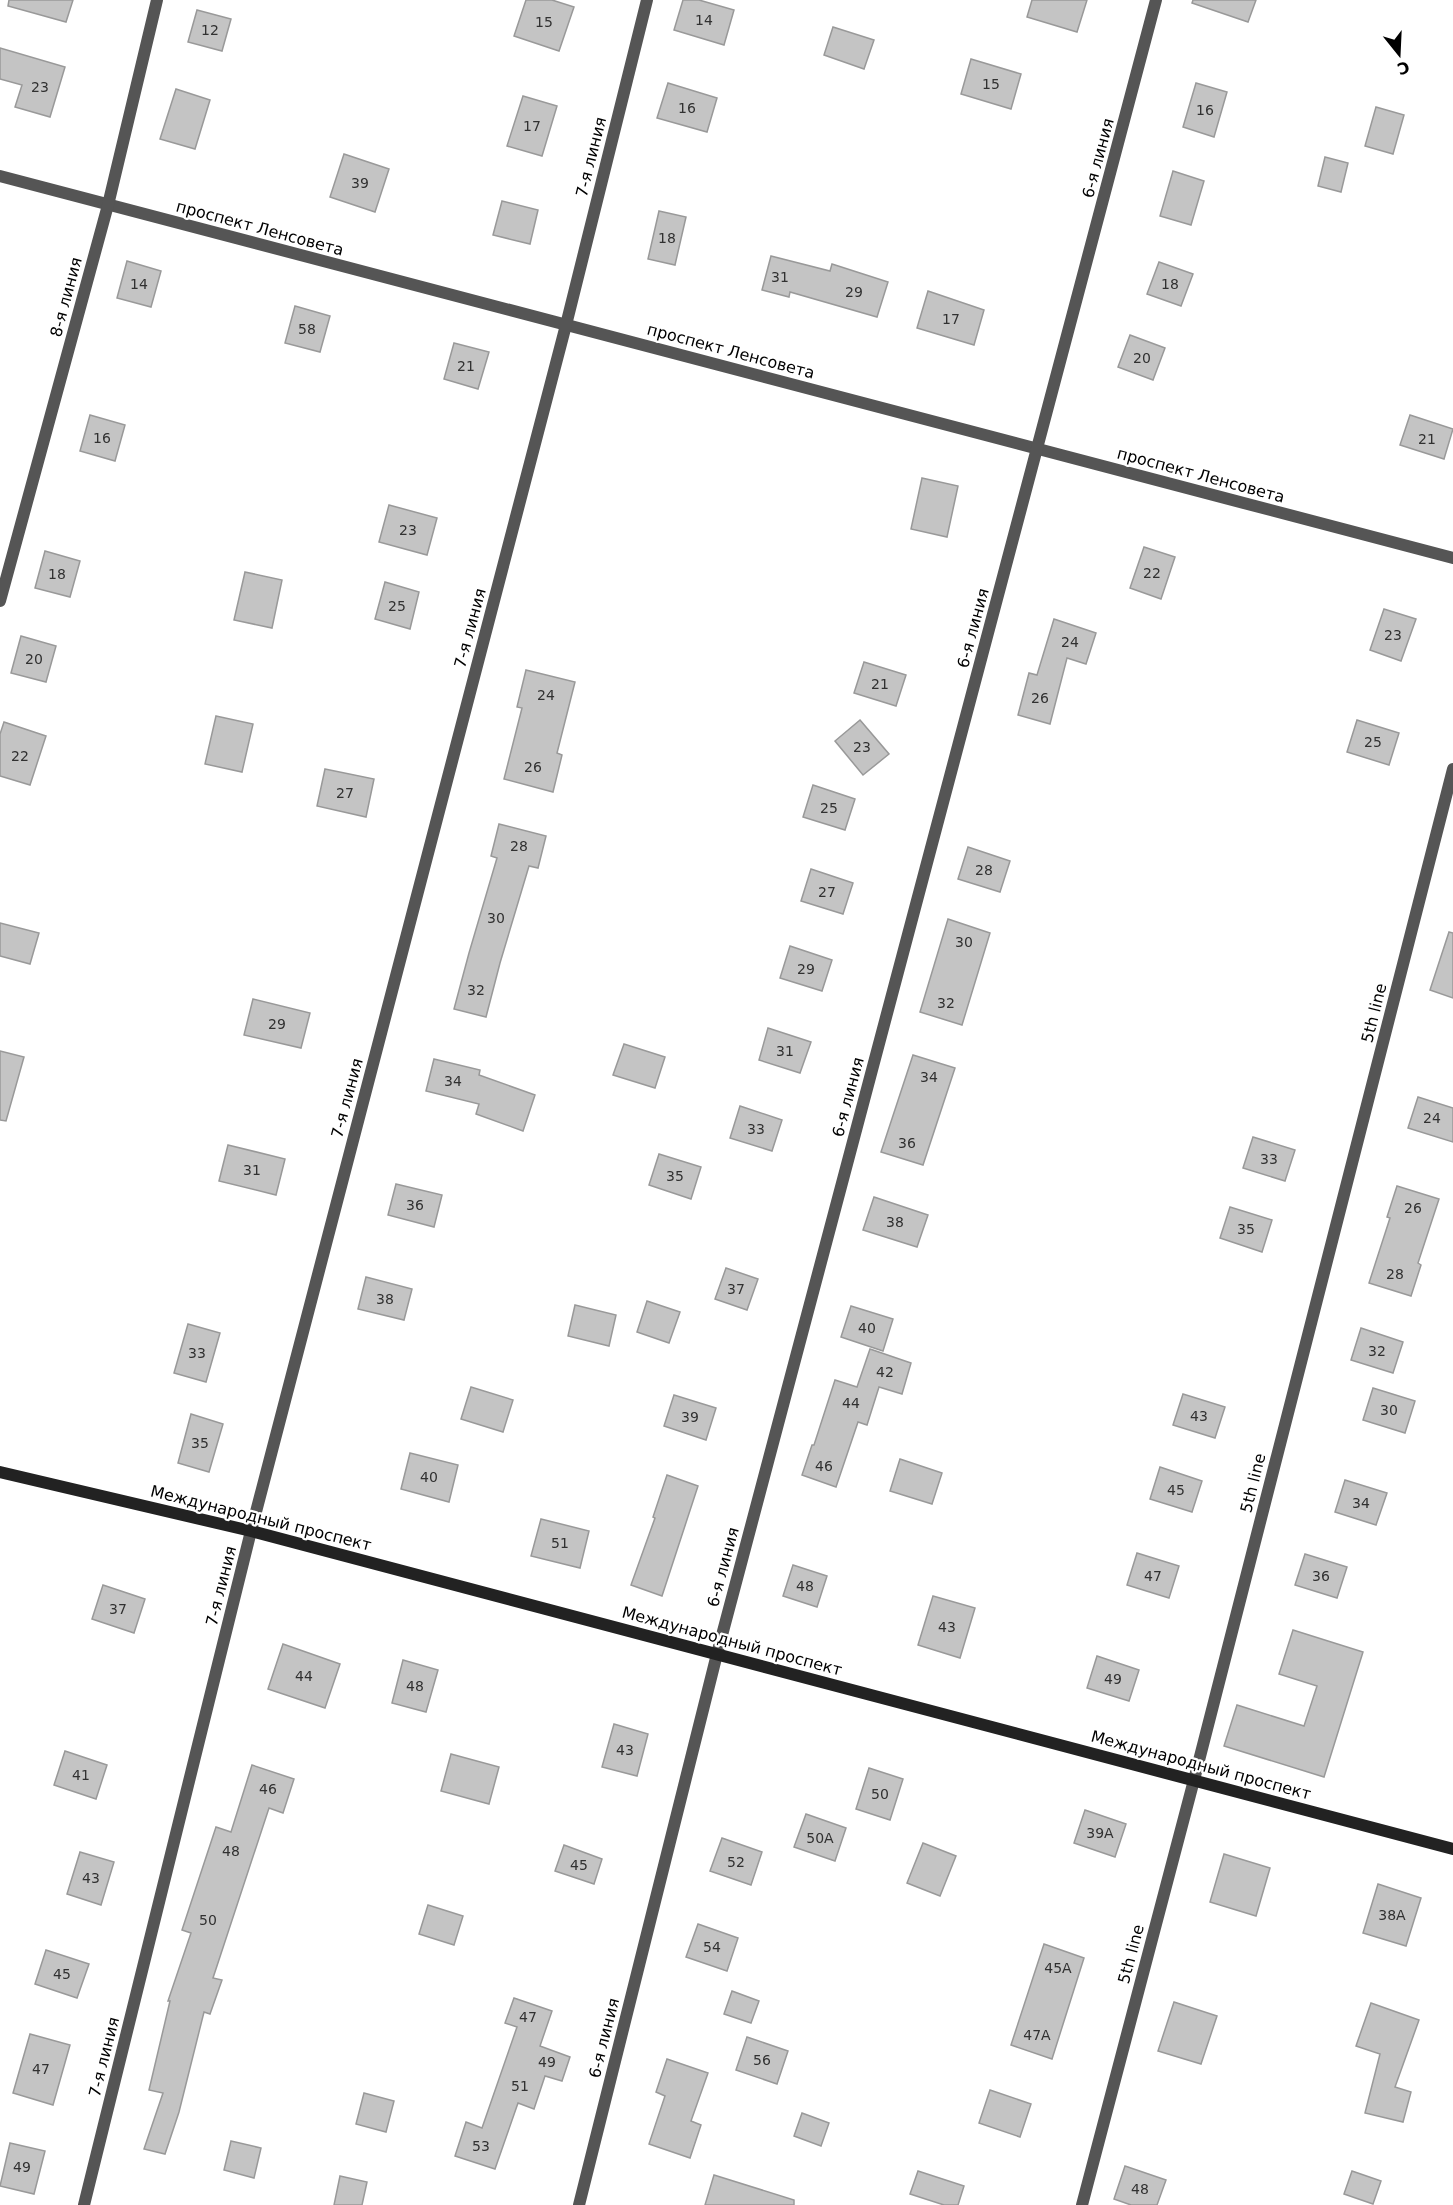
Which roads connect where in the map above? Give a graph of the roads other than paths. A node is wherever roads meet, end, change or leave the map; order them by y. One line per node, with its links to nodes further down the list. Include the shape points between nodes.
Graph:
1 (157, 0): 5 (street, 8-я линия)
2 (647, 0): 6 (street, 7-я линия)
3 (1156, 0): 7 (street, 6-я линия)
4 (0, 176): 5 (street, проспект Ленсовета)
5 (108, 205): 6 (street, проспект Ленсовета); 9 (street, 8-я линия)
6 (566, 325): 7 (street, проспект Ленсовета); 12 (street, 7-я линия)
7 (1038, 449): 8 (street, проспект Ленсовета); 13 (street, 6-я линия)
8 (1453, 558)
9 (0, 601)
10 (1453, 770): 14 (street, 5th line)
11 (0, 1472): 12 (street, Международный проспект)
12 (251, 1531): 13 (street, Международный проспект); 16 (street, 7-я линия)
13 (717, 1654): 14 (street, Международный проспект); 17 (street, 6-я линия)
14 (1194, 1780): 15 (street, Международный проспект); 18 (street, 5th line)
15 (1453, 1849)
16 (84, 2205)
17 (579, 2205)
18 (1082, 2205)

